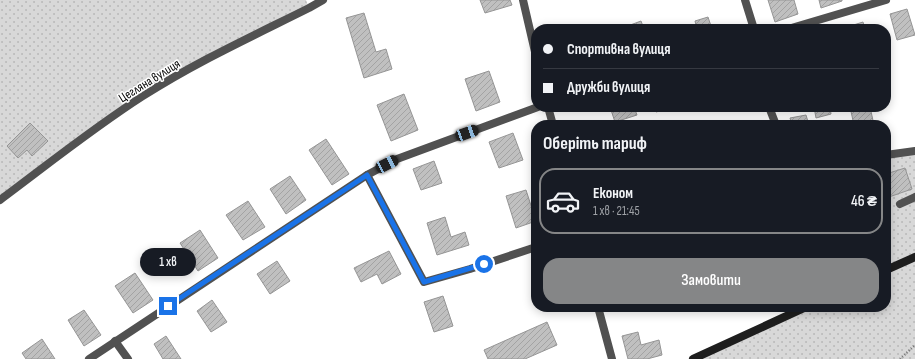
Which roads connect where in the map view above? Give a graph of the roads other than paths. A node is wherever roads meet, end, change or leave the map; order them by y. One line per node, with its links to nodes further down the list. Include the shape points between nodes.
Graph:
1 (323, 0): 13 (street, Цегляна вулиця, via 193,66 142,96)
2 (523, 0): 7 (street)
3 (745, 0): 5 (street)
4 (886, 0): 6 (street)
5 (752, 24)
6 (805, 24)
7 (531, 34)
8 (531, 110): 11 (street, via 397,159)
9 (915, 151): 10 (street)
10 (891, 155)
11 (367, 175): 15 (street, via 424,282); 20 (street)
12 (915, 196): 14 (street)
13 (0, 200)
14 (900, 204)
15 (531, 249)
16 (915, 256): 17 (street)
17 (891, 268)
18 (599, 312): 23 (street)
19 (795, 312): 24 (street)
20 (115, 342): 21 (street); 22 (street)
21 (89, 359)
22 (128, 359)
23 (612, 359)
24 (693, 359)

